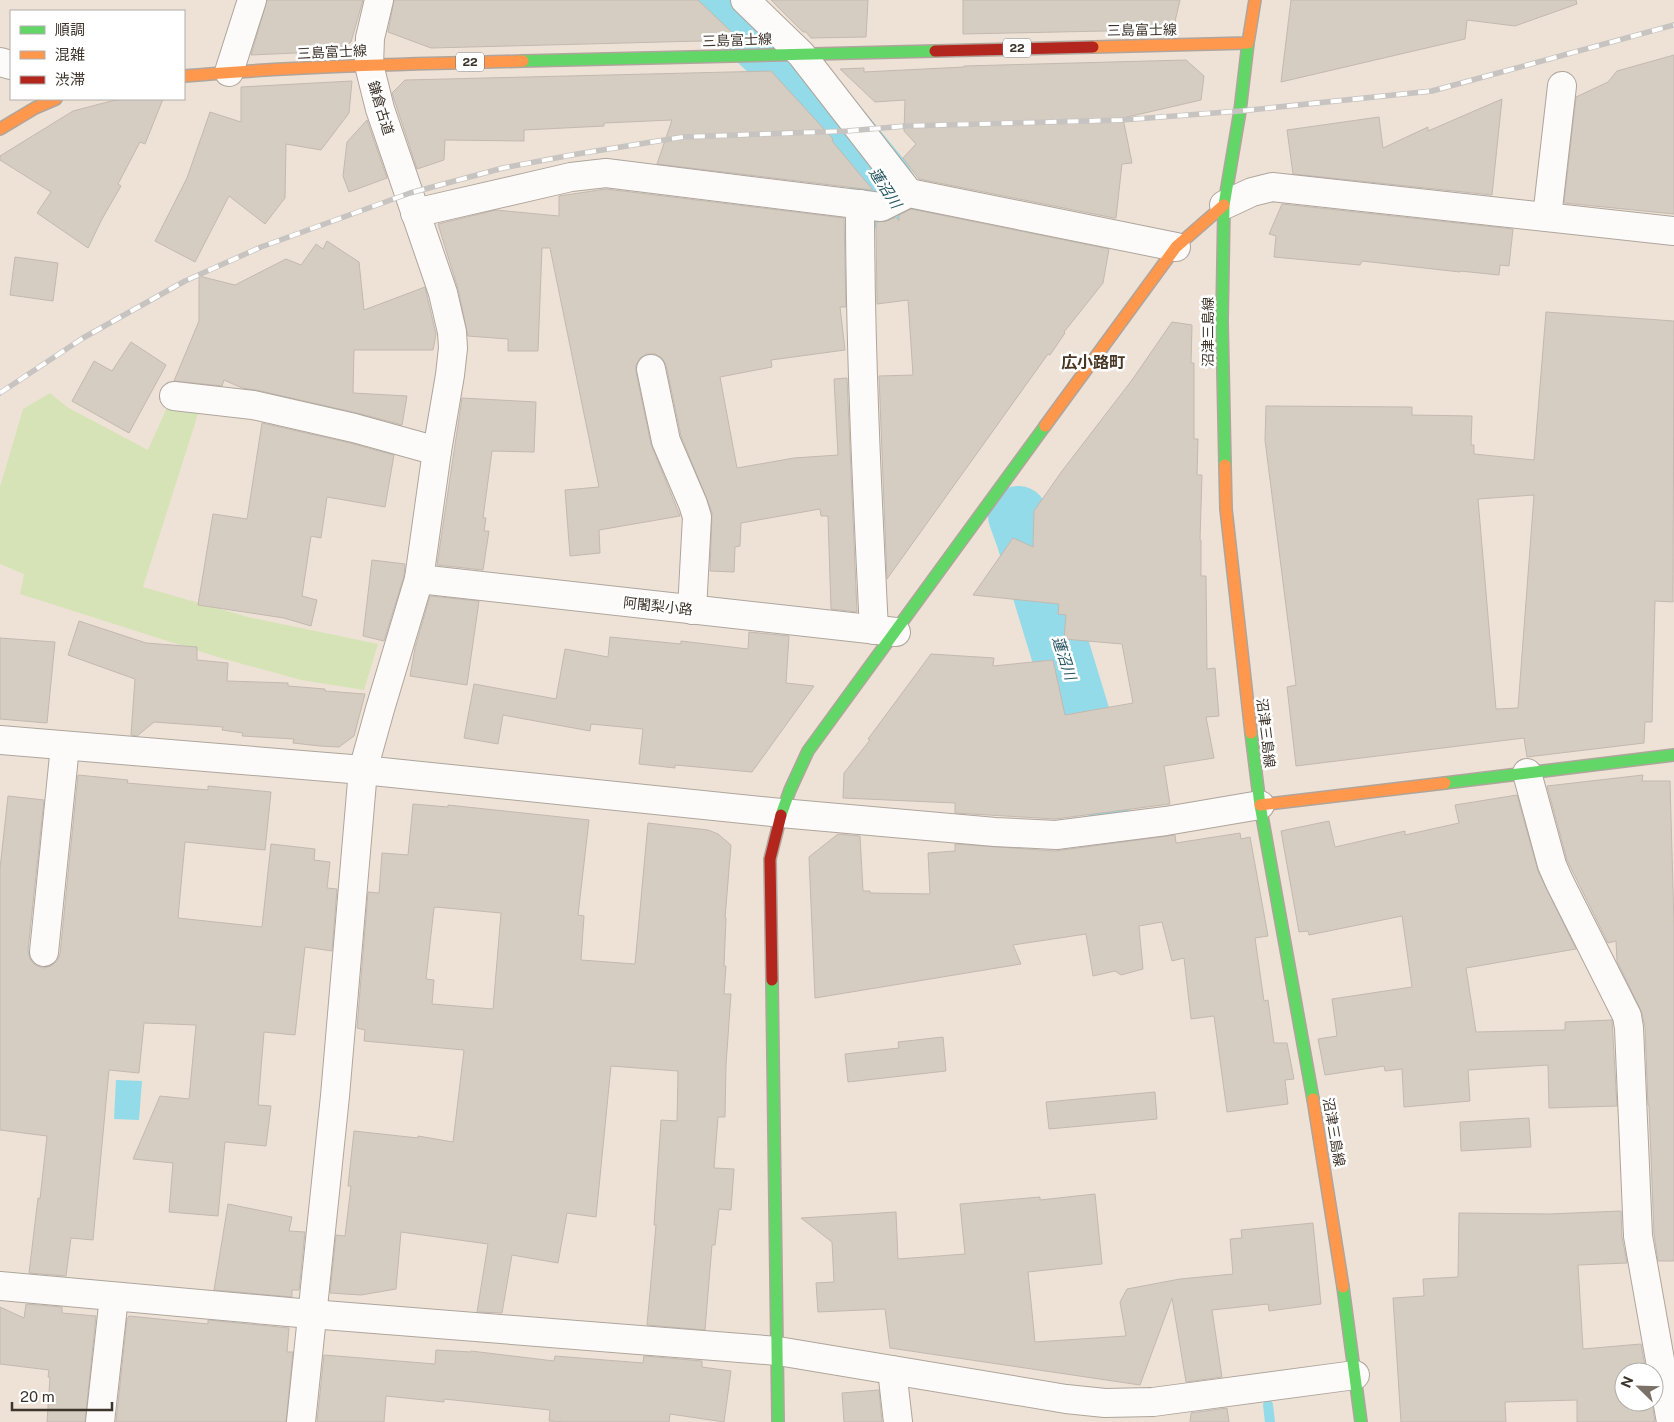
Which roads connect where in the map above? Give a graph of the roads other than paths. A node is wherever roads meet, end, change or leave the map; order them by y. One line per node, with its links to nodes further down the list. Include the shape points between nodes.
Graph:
1 (252, 0): 8 (street)
2 (379, 0): 7 (street, 鎌倉古道, via 370,38)
3 (746, 0): 6 (street)
4 (1255, 0): 5 (main road)
5 (1248, 42): 6 (main road, 三島富士線 / 22); 14 (main road, 沼津三島線)
6 (793, 54): 7 (main road, 三島富士線 / 22); 13 (street)
7 (369, 65): 8 (main road, 三島富士線 / 22); 15 (street, 鎌倉古道, via 380,109)
8 (229, 72): 9 (main road, 三島富士線 / 22)
9 (185, 76)
10 (1562, 86): 16 (street)
11 (54, 100): 12 (main road)
12 (0, 130)
13 (888, 200): 15 (street, via 606,172); 18 (street); 24 (street, via 860,282 864,428)
14 (1224, 205): 16 (street, via 1252,192 1272,188); 18 (main road); 30 (main road, 沼津三島線, via 1222,322 1226,508)
15 (416, 213): 21 (street, 鎌倉古道, via 443,293 452,332 450,375)
16 (1547, 217): 17 (street)
17 (1674, 231)
18 (1176, 247): 24 (main road)
19 (651, 369): 23 (street, via 666,441 697,517)
20 (174, 396): 21 (street, via 253,405)
21 (437, 451): 22 (street, 鎌倉古道)
22 (419, 579): 23 (street, 阿闍梨小路); 28 (street, 鎌倉古道)
23 (692, 610): 24 (street, 阿闍梨小路)
24 (885, 631): 31 (main road, via 808,751)
25 (0, 740): 26 (street)
26 (65, 746): 28 (street); 32 (street)
27 (1674, 755): 29 (main road)
28 (363, 770): 31 (street); 35 (street, 鎌倉古道, via 335,1096)
29 (1527, 773): 30 (main road); 44 (street, via 1552,865 1630,1028 1638,1236)
30 (1260, 805): 31 (street, via 1056,835); 38 (main road, 沼津三島線, via 1320,1132)
31 (781, 813): 36 (main road, via 770,859)
32 (44, 952)
33 (0, 1286): 34 (street)
34 (114, 1297): 35 (street); 39 (street)
35 (311, 1314): 36 (street); 40 (street, 鎌倉古道)
36 (778, 1351): 37 (street); 41 (main road)
37 (892, 1370): 38 (street, via 1105,1403 1153,1402); 42 (street)
38 (1355, 1375): 43 (main road, 沼津三島線)
39 (100, 1422)
40 (301, 1422)
41 (778, 1422)
42 (898, 1422)
43 (1362, 1422)
44 (1671, 1422)

